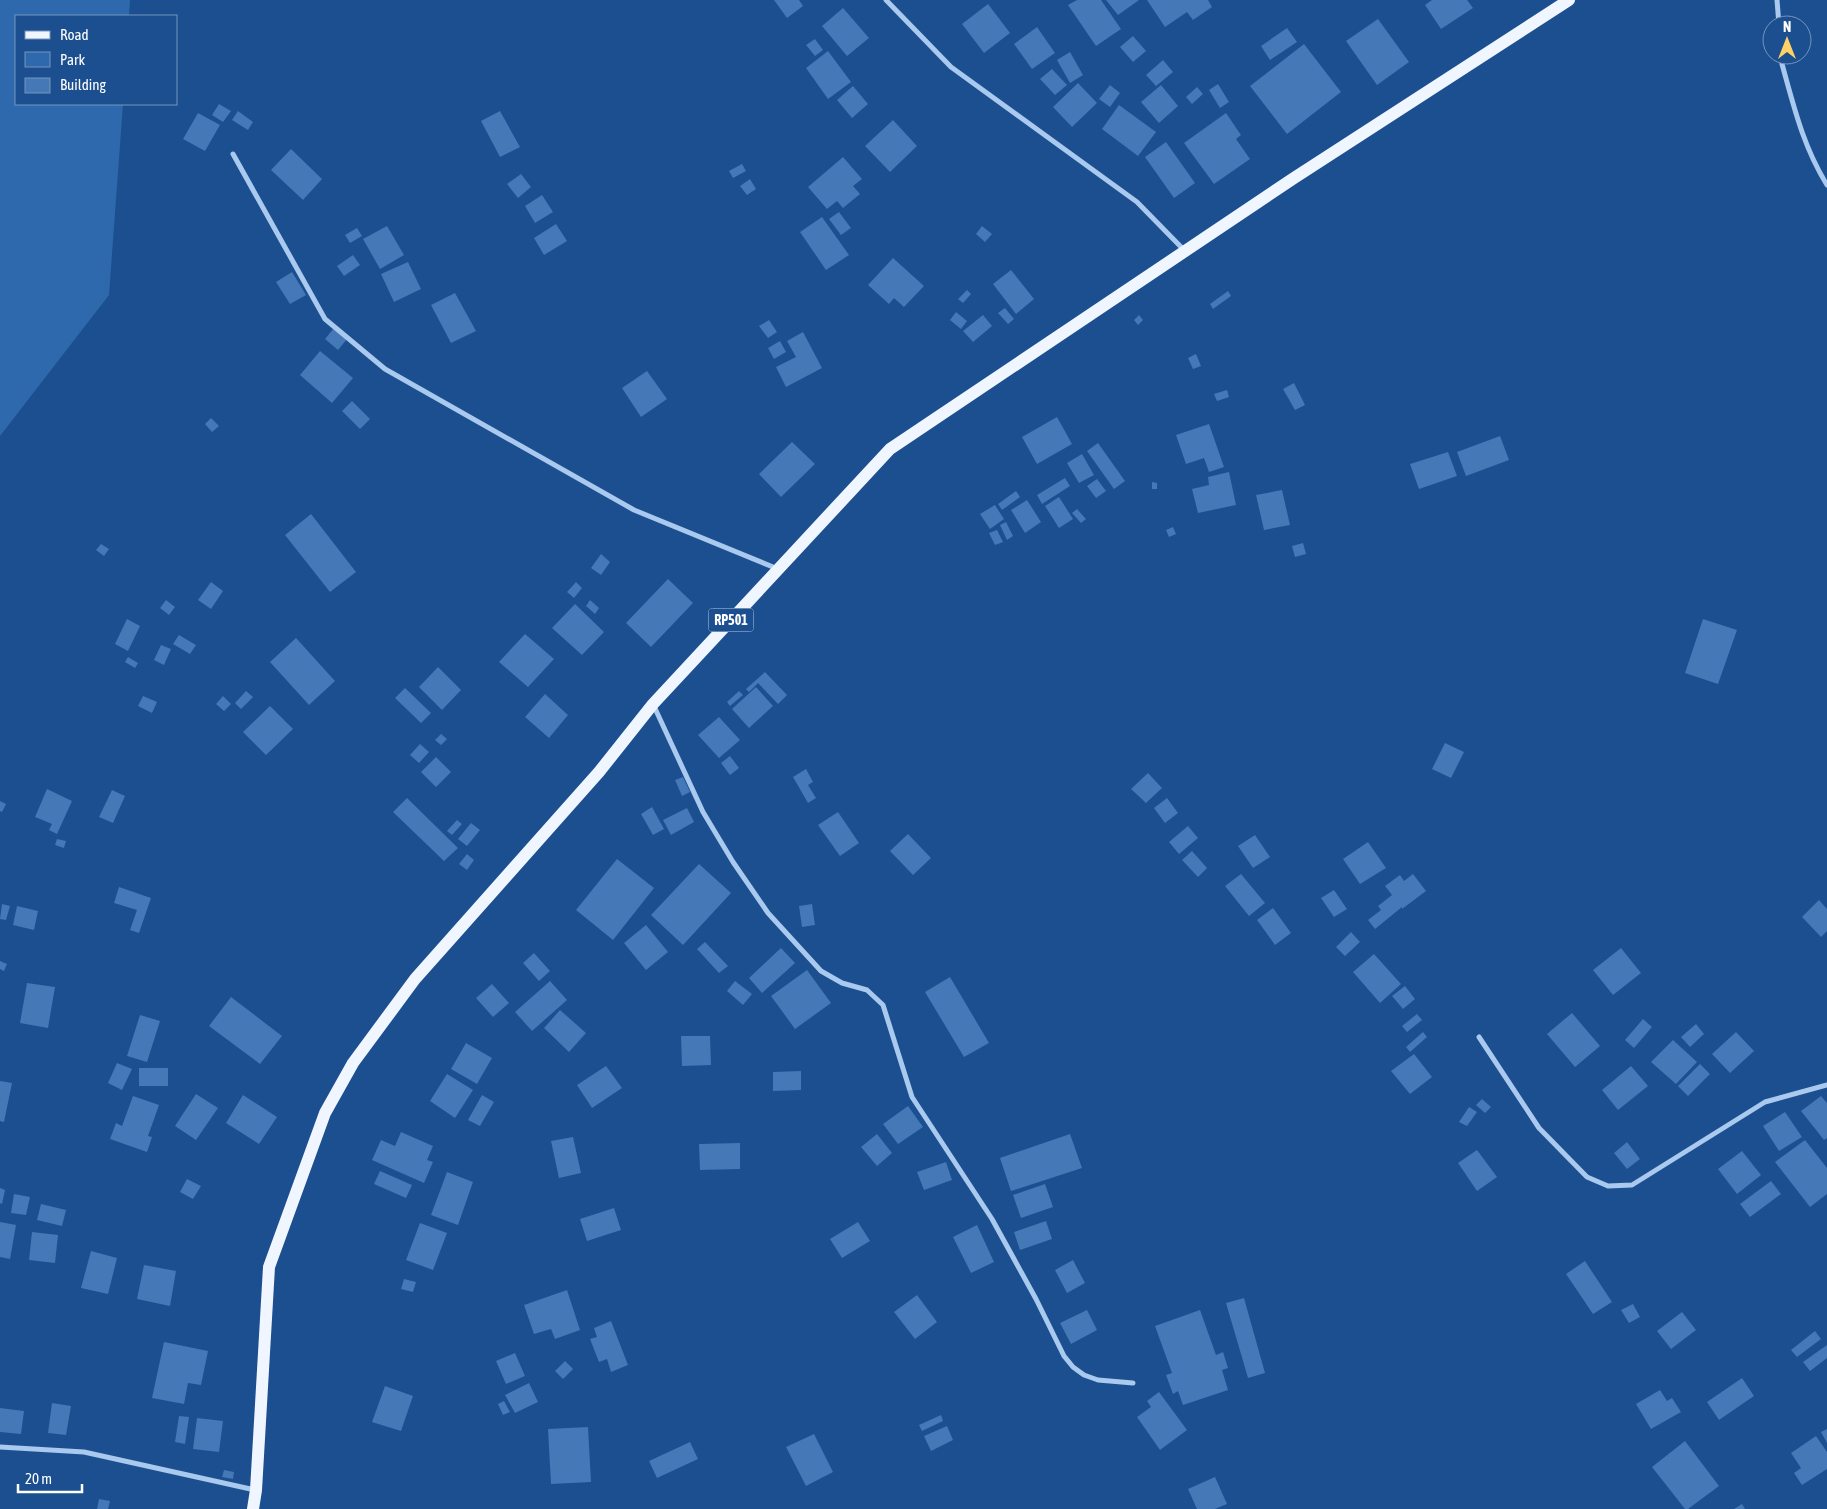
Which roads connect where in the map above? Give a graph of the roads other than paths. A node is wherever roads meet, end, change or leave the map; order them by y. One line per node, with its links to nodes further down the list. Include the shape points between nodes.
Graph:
1 (886, 0): 8 (street, via 951,67 1137,202)
2 (1569, 0): 8 (main road, RP501)
3 (1777, 0): 4 (street)
4 (1778, 15)
5 (1782, 65): 7 (street, via 1802,138)
6 (233, 154): 9 (street, via 325,319 385,369 634,510)
7 (1827, 185)
8 (1184, 250): 9 (main road, RP501, via 890,449)
9 (778, 569): 10 (main road, RP501)
10 (653, 704): 13 (street, via 703,812 768,913 821,971 842,983 867,990 882,1005 912,1097 992,1219 1064,1356 1084,1375 1098,1380); 15 (main road, RP501, via 599,772 415,979 353,1063 325,1113 269,1267)
11 (1479, 1037): 12 (street, via 1539,1128 1587,1177 1608,1186 1632,1185 1765,1102)
12 (1827, 1085)
13 (1133, 1383)
14 (0, 1447): 15 (street, via 84,1452)
15 (256, 1490): 16 (main road, RP501)
16 (253, 1509)

